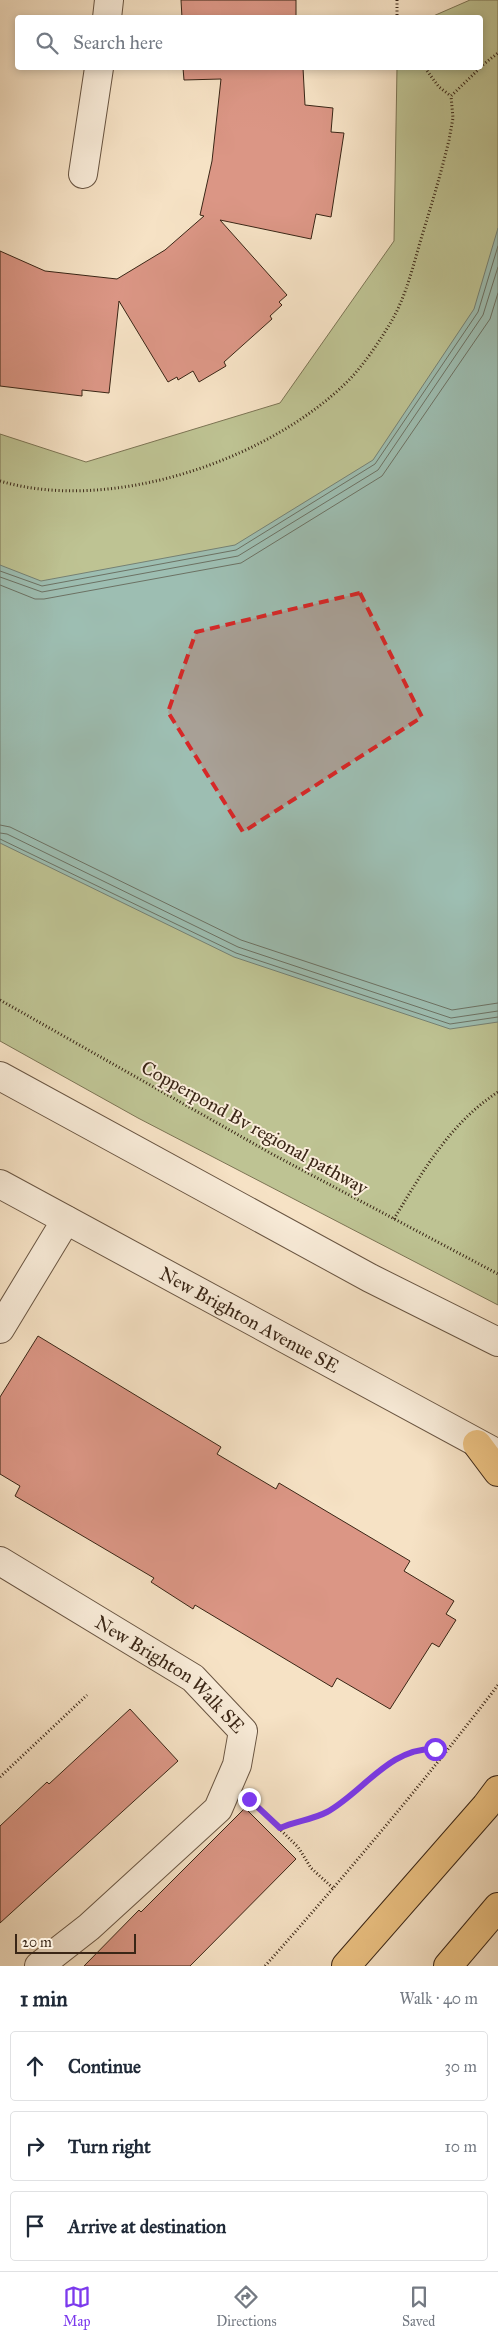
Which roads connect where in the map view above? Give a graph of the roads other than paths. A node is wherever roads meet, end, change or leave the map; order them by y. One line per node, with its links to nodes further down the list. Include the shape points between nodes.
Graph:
1 (109, 0): 2 (street)
2 (107, 15)
3 (99, 70): 4 (street)
4 (83, 174)
5 (0, 1076): 9 (street, via 370,1278)
6 (0, 1184): 7 (street, New Brighton Avenue SE)
7 (66, 1220): 8 (street); 10 (street, New Brighton Avenue SE)
8 (0, 1329)
9 (498, 1342)
10 (487, 1449): 11 (main road)
11 (498, 1472)
12 (0, 1561): 15 (street, New Brighton Walk SE, via 193,1678 243,1731 237,1765 218,1809 89,1927)
13 (498, 1790): 16 (main road)
14 (498, 1908): 17 (main road)
15 (39, 1966)
16 (346, 1966)
17 (448, 1966)

